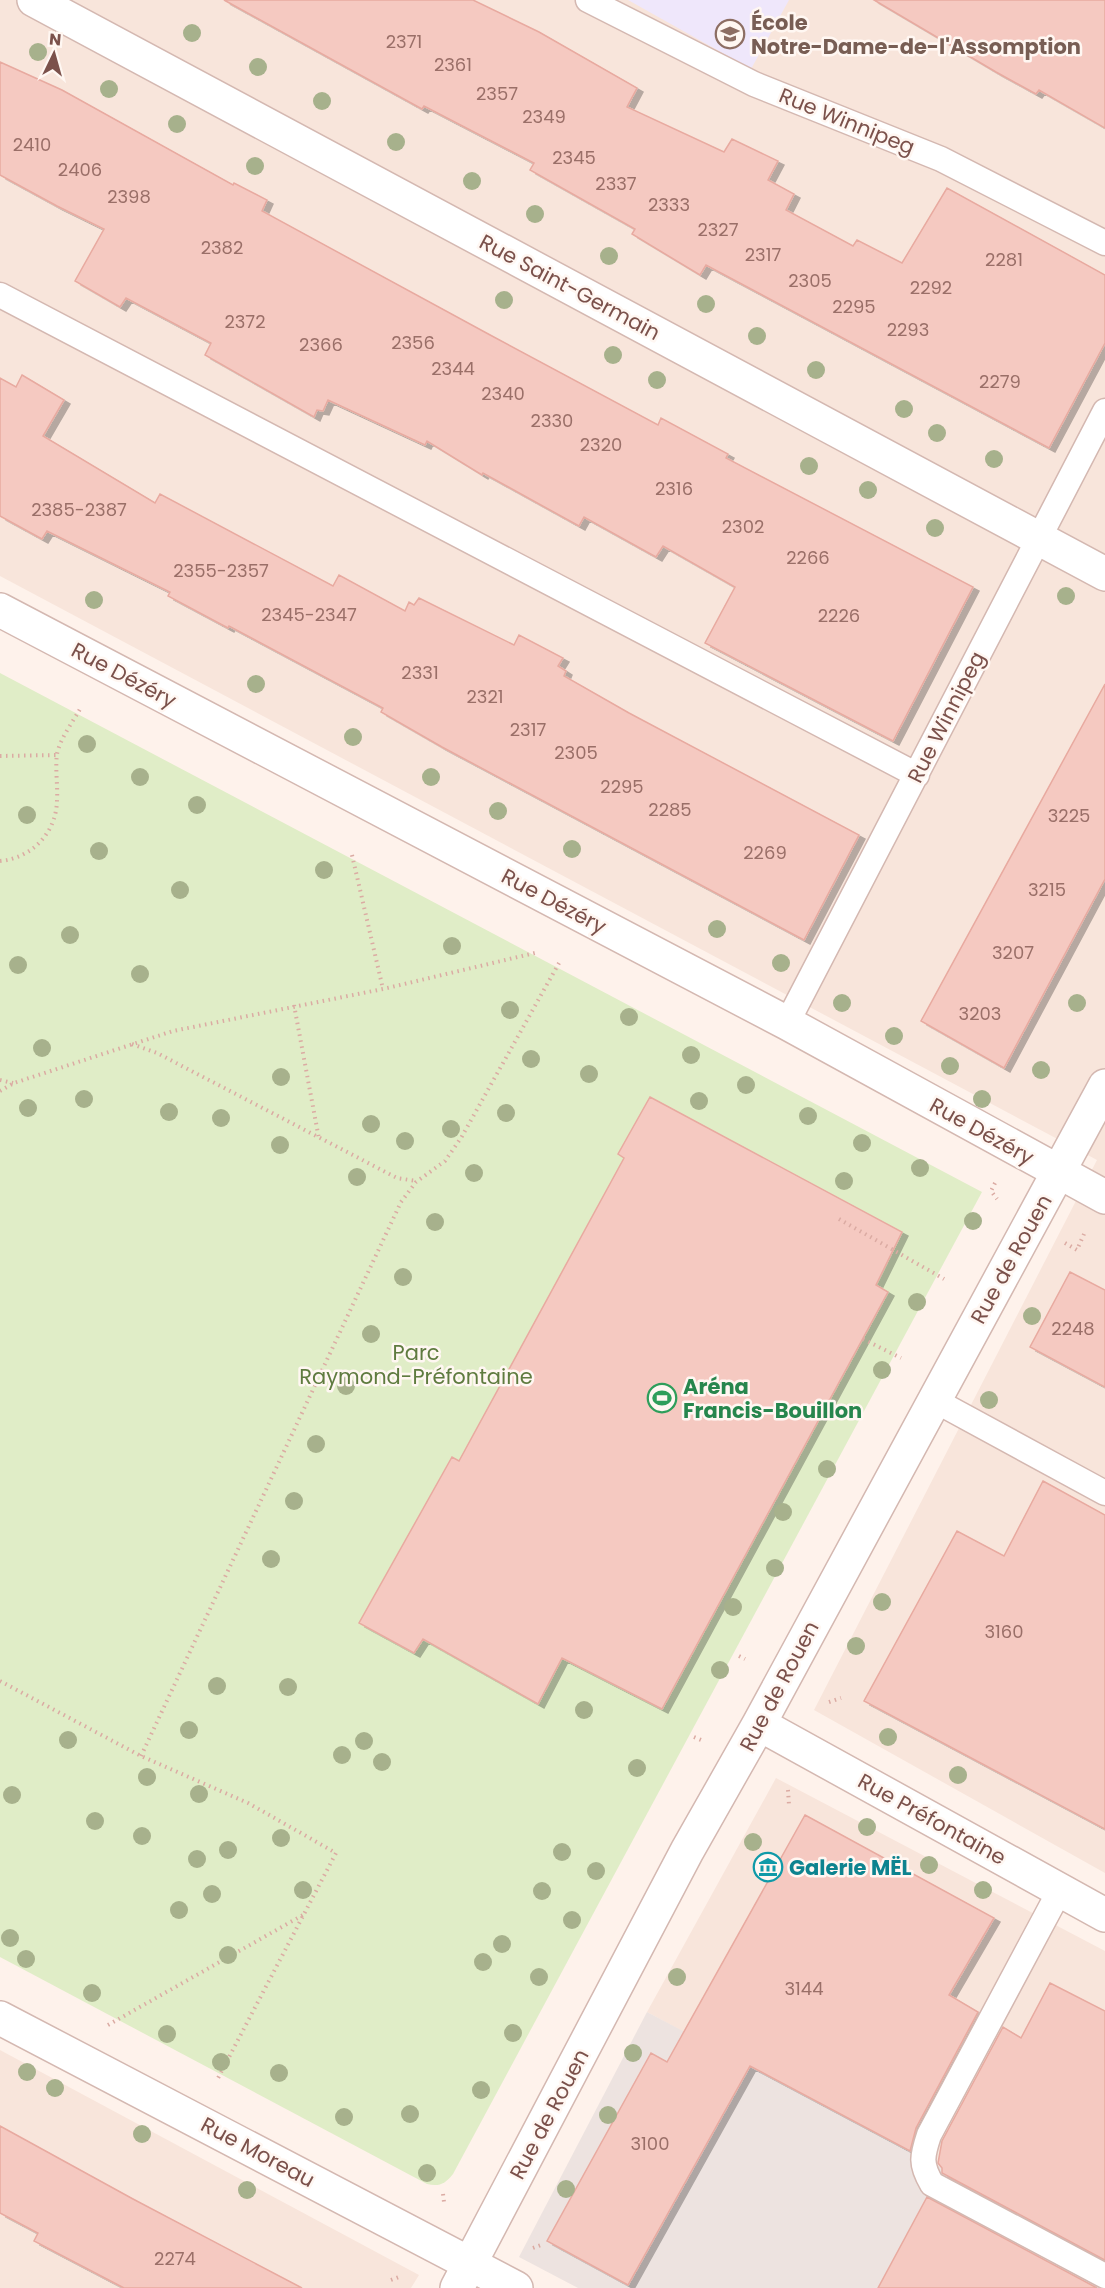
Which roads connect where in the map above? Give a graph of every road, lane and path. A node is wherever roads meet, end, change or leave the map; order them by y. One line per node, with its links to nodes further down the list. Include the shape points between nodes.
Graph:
1 (34, 0): 6 (street, Rue Saint-Germain)
2 (588, 0): 3 (lane, Rue Winnipeg, via 754,84 941,159)
3 (1105, 243)
4 (0, 295): 12 (lane)
5 (1105, 411): 6 (lane, Rue Winnipeg)
6 (1039, 538): 7 (street, Rue Saint-Germain); 12 (lane, Rue Winnipeg)
7 (1105, 574)
8 (0, 610): 19 (street, Rue Dézéry)
9 (80, 709): 10 (path)
10 (57, 755): 11 (path); 14 (path, via 57,804 52,825 42,842 28,854)
11 (0, 756)
12 (917, 775): 19 (lane, Rue Winnipeg)
13 (352, 855): 17 (path)
14 (0, 861)
15 (539, 952): 17 (path)
16 (559, 963): 27 (path, via 461,1138 445,1161)
17 (382, 989): 18 (path)
18 (294, 1005): 20 (path); 25 (path)
19 (787, 1023): 26 (street, Rue Dézéry)
20 (131, 1044): 22 (path); 25 (path, via 157,1053)
21 (0, 1080): 22 (path)
22 (14, 1083): 24 (path)
23 (1105, 1086): 26 (street, Rue de Rouen)
24 (0, 1091)
25 (319, 1138): 27 (path, via 397,1178)
26 (1058, 1173): 28 (street, Rue Dézéry); 34 (street, Rue de Rouen)
27 (416, 1182): 44 (path, via 401,1202)
28 (1097, 1211): 30 (path)
29 (839, 1219): 31 (path)
30 (1077, 1250)
31 (944, 1279)
32 (863, 1339): 33 (path)
33 (901, 1358)
34 (934, 1400): 35 (lane); 41 (street, Rue de Rouen)
35 (1105, 1493)
36 (739, 1656): 37 (path)
37 (745, 1659)
38 (0, 1681): 44 (path)
39 (841, 1698): 40 (path)
40 (829, 1702)
41 (759, 1724): 47 (street, Rue Préfontaine); 57 (street, Rue de Rouen, via 687,1851)
42 (694, 1737): 43 (path)
43 (701, 1740)
44 (141, 1756): 48 (path, via 248,1803 336,1853)
45 (788, 1790): 46 (path)
46 (789, 1805)
47 (1060, 1890): 49 (street, Rue Préfontaine); 58 (lane, via 929,2135 923,2154 924,2171 932,2184)
48 (303, 1915): 51 (path); 52 (path)
49 (1105, 1915)
50 (0, 2018): 57 (street, Rue Moreau)
51 (108, 2025)
52 (216, 2080)
53 (443, 2194): 54 (path)
54 (444, 2202)
55 (541, 2245): 56 (path)
56 (533, 2248)
57 (464, 2276): 61 (street, Rue Moreau)
58 (1105, 2276)
59 (399, 2277): 60 (path)
60 (391, 2280)
61 (516, 2288)

